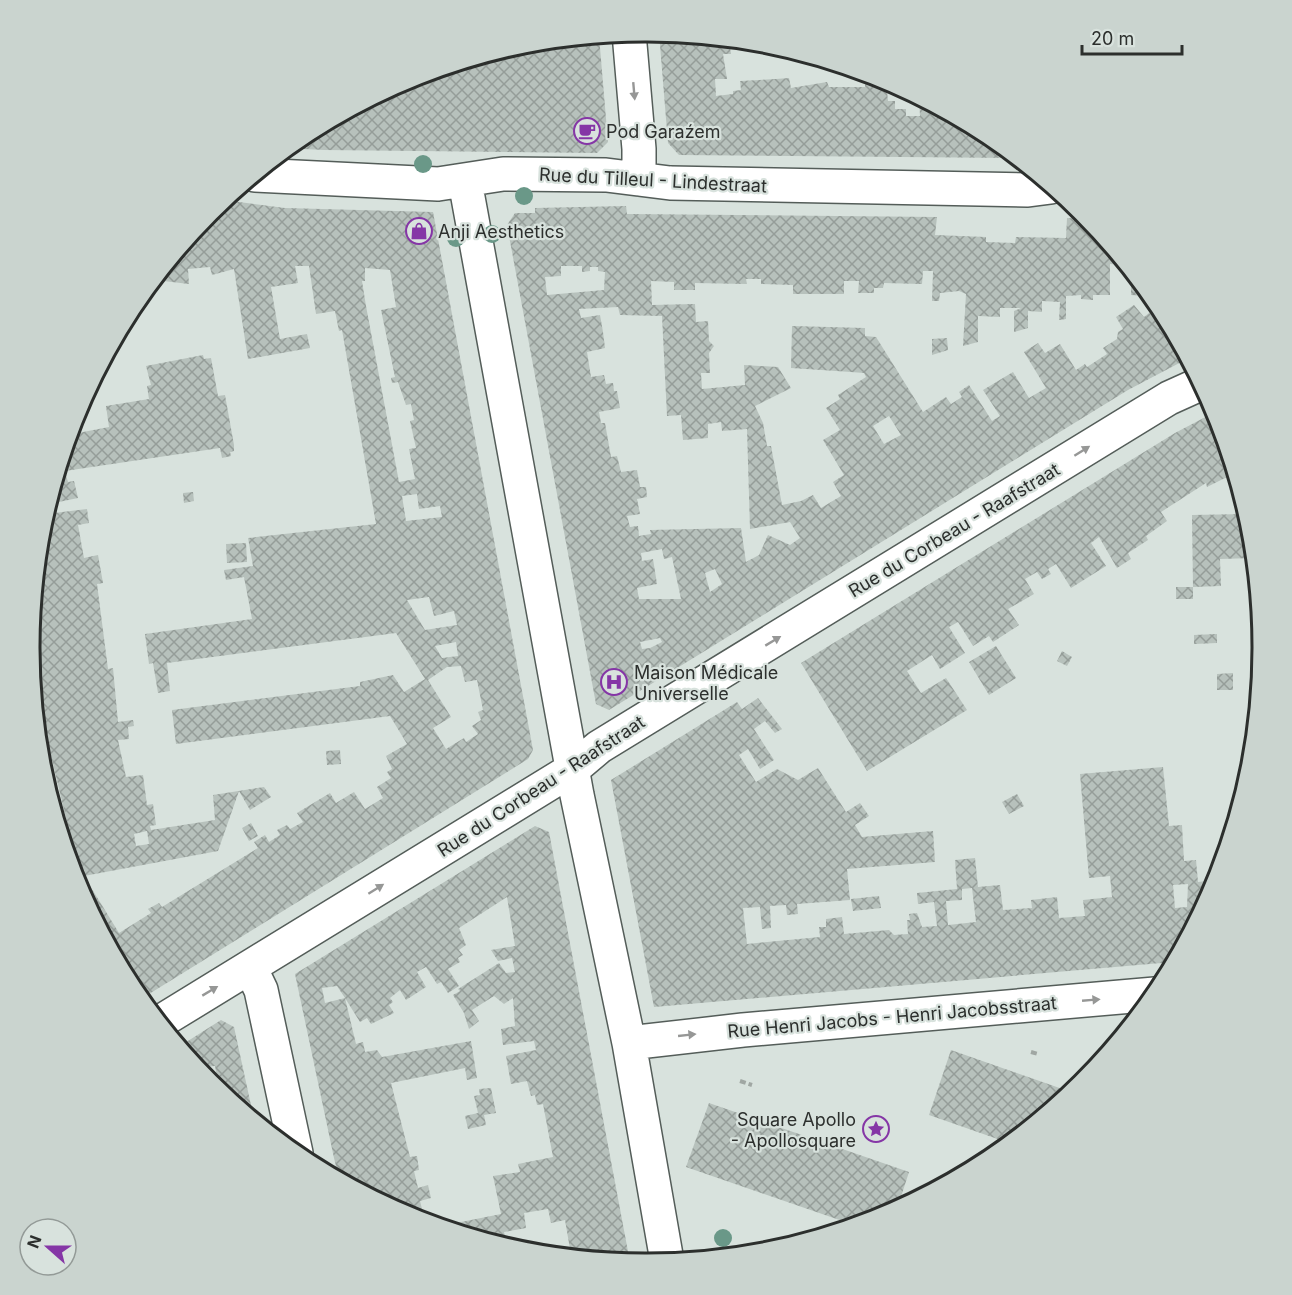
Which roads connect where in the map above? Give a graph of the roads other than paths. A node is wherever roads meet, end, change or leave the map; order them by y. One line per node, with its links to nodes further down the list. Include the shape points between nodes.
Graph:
1 (630, 42): 3 (street, one-way to 3)
2 (267, 176): 4 (street, Rue du Tilleul - Lindestraat, via 438,184)
3 (639, 179): 4 (street, Rue du Tilleul - Lindestraat, via 503,174); 5 (street, Rue du Tilleul - Lindestraat, via 751,185)
4 (465, 181): 7 (street)
5 (1041, 188)
6 (1192, 387): 7 (street, Rue du Corbeau - Raafstraat, one-way to 6, via 620,735 1169,398)
7 (573, 769): 8 (street, Rue du Corbeau - Raafstraat, one-way to 7); 11 (street)
8 (250, 967): 10 (street, Rue du Corbeau - Raafstraat, one-way to 8); 12 (street, via 261,990)
9 (1141, 995): 11 (street, Rue Henri Jacobs - Henri Jacobsstraat, one-way to 9)
10 (167, 1018)
11 (629, 1042): 13 (street)
12 (293, 1139)
13 (666, 1253)

